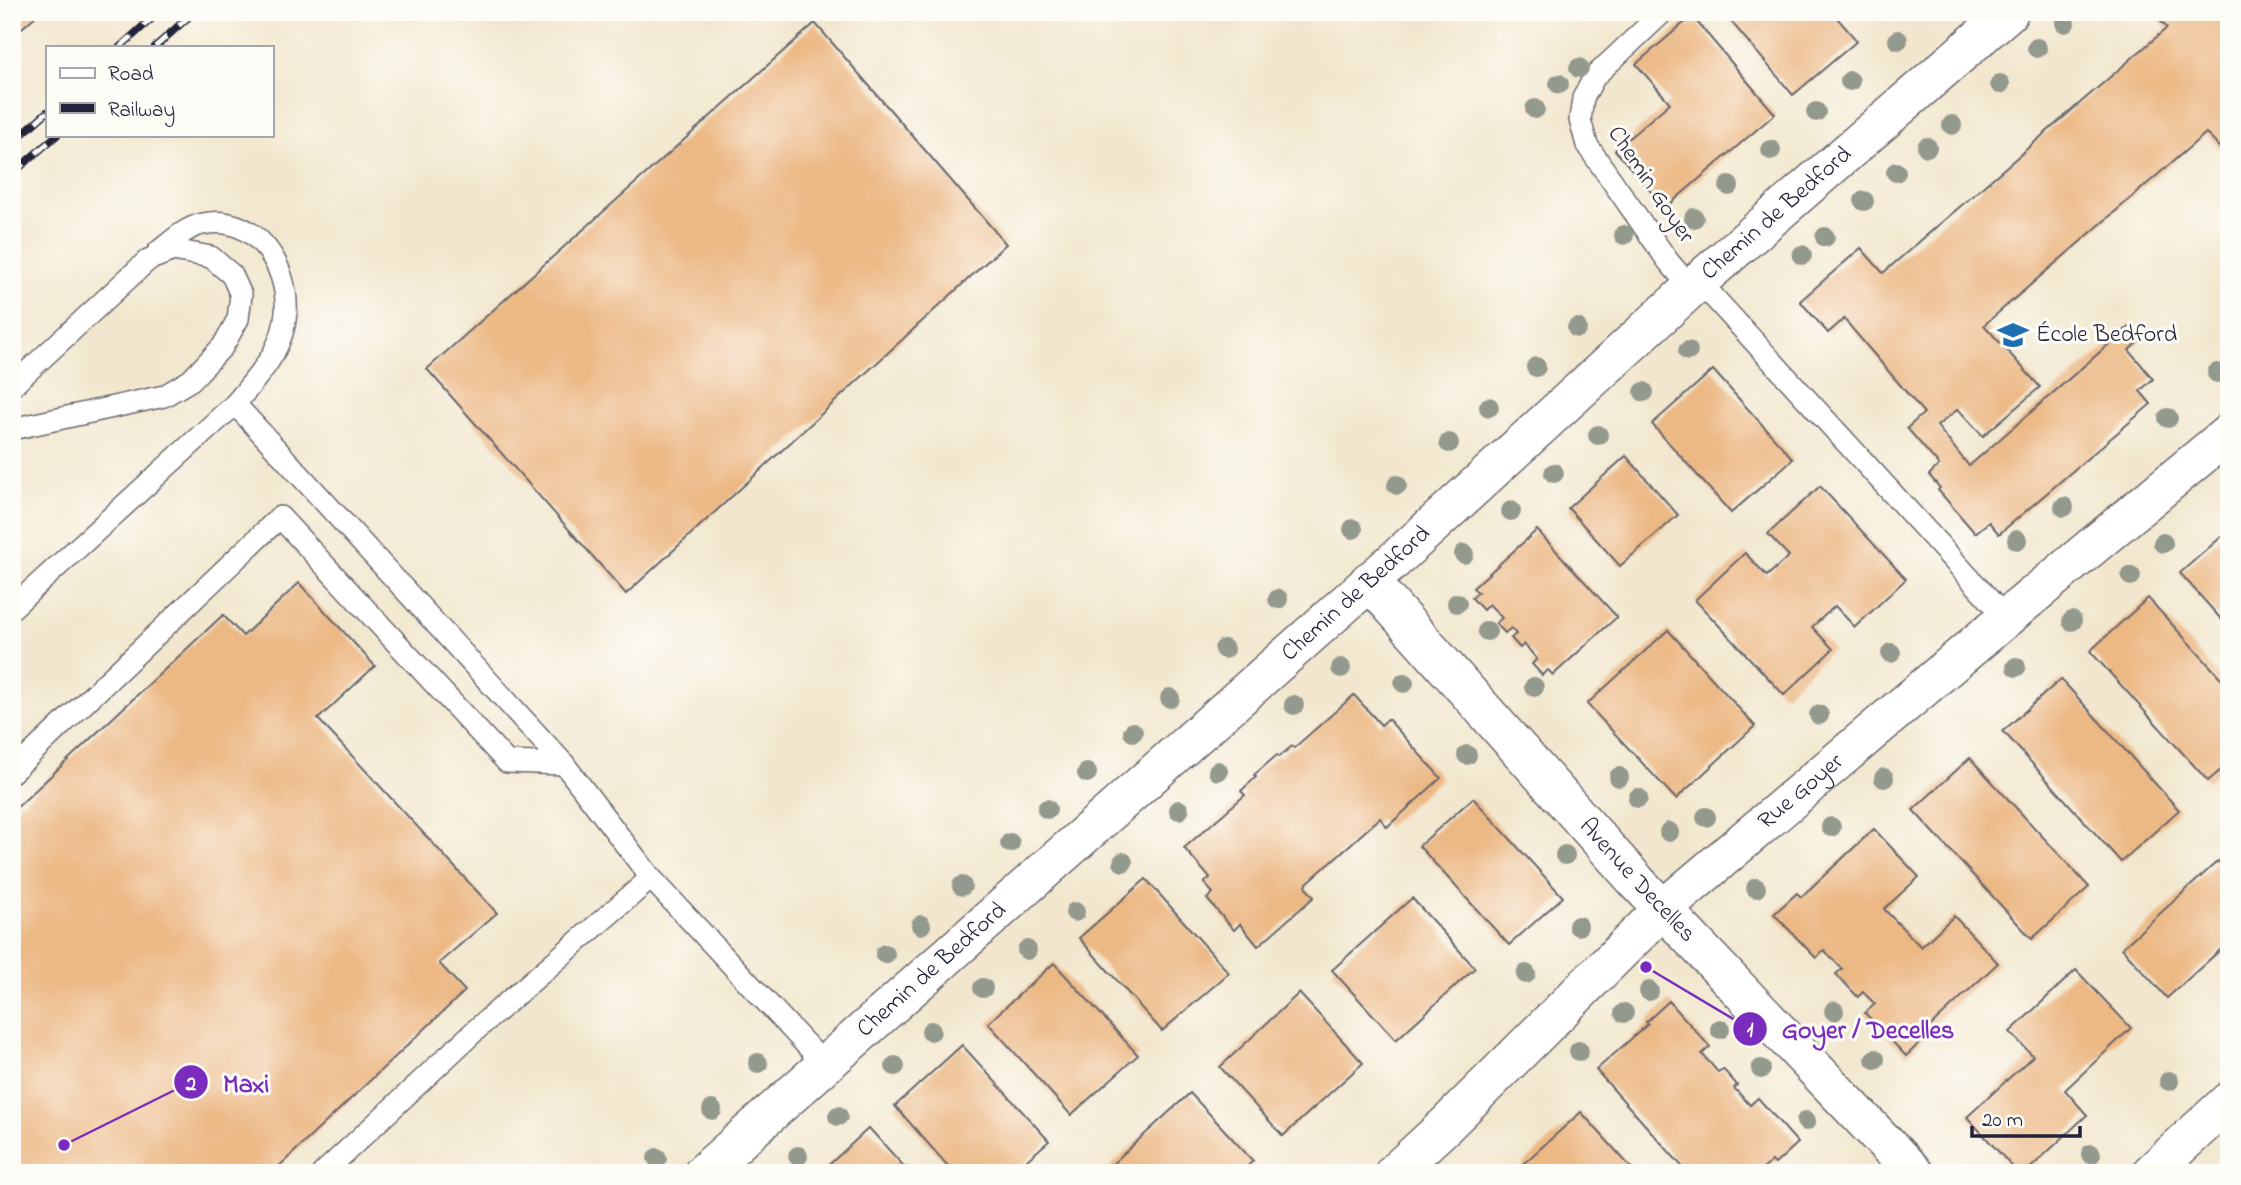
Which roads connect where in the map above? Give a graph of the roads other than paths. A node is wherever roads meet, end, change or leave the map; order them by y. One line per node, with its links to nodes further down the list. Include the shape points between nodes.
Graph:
1 (1663, 12): 4 (lane, Chemin Goyer, via 1595,76 1583,98 1580,120 1587,145 1668,261)
2 (2010, 12): 4 (street, Chemin de Bedford)
3 (148, 260): 5 (lane); 6 (lane, via 183,232 202,224 224,223 248,230 267,247 281,272 286,311 271,360); 7 (lane, via 173,250 211,257 232,275 241,295 238,319 223,346 191,380 164,396)
4 (1695, 285): 9 (street, Chemin de Bedford); 11 (lane, Chemin Goyer)
5 (12, 386)
6 (235, 404): 10 (lane); 12 (lane)
7 (12, 429)
8 (2229, 433): 11 (street, Rue Goyer)
9 (1369, 581): 15 (street, Avenue Decelles); 16 (street, Chemin de Bedford)
10 (12, 608)
11 (2006, 618): 15 (street, Rue Goyer)
12 (564, 764): 13 (lane, via 507,762 280,517); 14 (lane)
13 (12, 772)
14 (651, 878): 16 (lane); 18 (lane, via 488,1018)
15 (1663, 909): 20 (street, Rue Goyer); 21 (street, Avenue Decelles)
16 (825, 1065): 19 (street, Chemin de Bedford)
17 (2229, 1101): 22 (street)
18 (323, 1173)
19 (703, 1173)
20 (1394, 1173)
21 (1914, 1173)
22 (2151, 1173)

